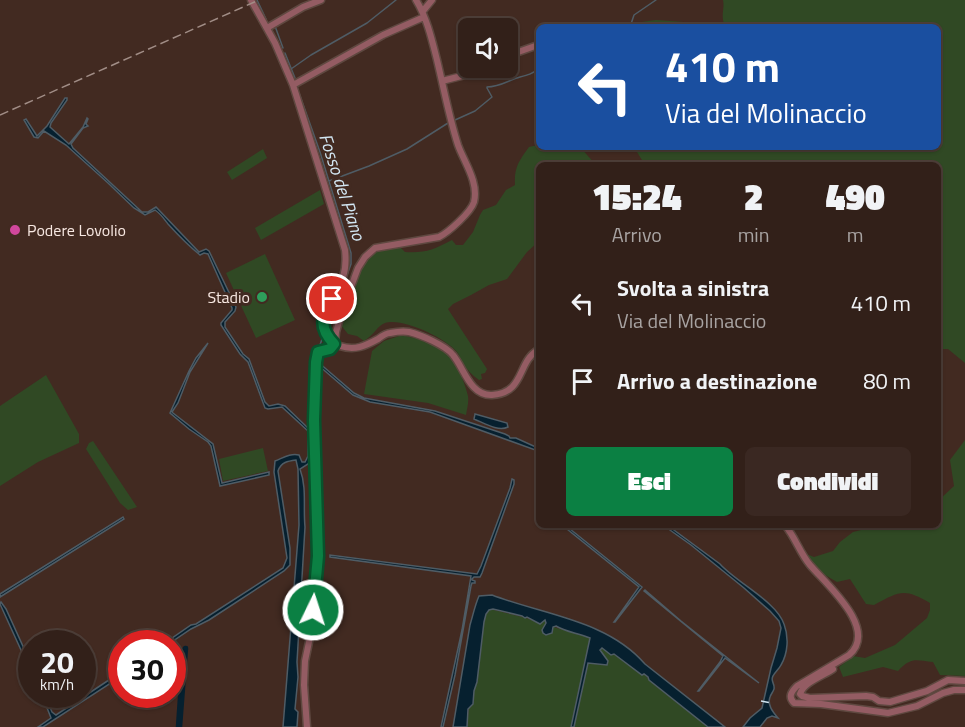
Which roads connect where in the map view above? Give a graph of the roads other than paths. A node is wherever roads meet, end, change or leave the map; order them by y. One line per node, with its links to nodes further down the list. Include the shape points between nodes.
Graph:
1 (251, 0): 6 (street)
2 (321, 0): 6 (street)
3 (416, 0): 5 (street)
4 (432, 0): 5 (street)
5 (424, 14): 10 (street); 11 (street)
6 (267, 28): 11 (street)
7 (536, 46): 8 (street)
8 (518, 52)
9 (458, 77): 10 (street)
10 (442, 81): 12 (street, via 451,123 472,179 474,202 445,234 375,248 365,257 342,312)
11 (293, 85): 12 (street, via 345,250 344,274 324,311 324,329)
12 (334, 344): 13 (street, via 357,349 389,333 408,332 452,353 473,387 489,395 504,393 515,385); 18 (street, via 318,352 316,362 314,460 318,556 313,624 305,661)
13 (536, 351)
14 (787, 528): 15 (street, via 809,564 856,624 855,650)
15 (838, 661): 16 (street, via 800,694 810,698 866,696 890,702 948,680); 17 (street, via 797,686 791,700 888,712 917,706 943,693)
16 (965, 681)
17 (965, 690)
18 (307, 727)

